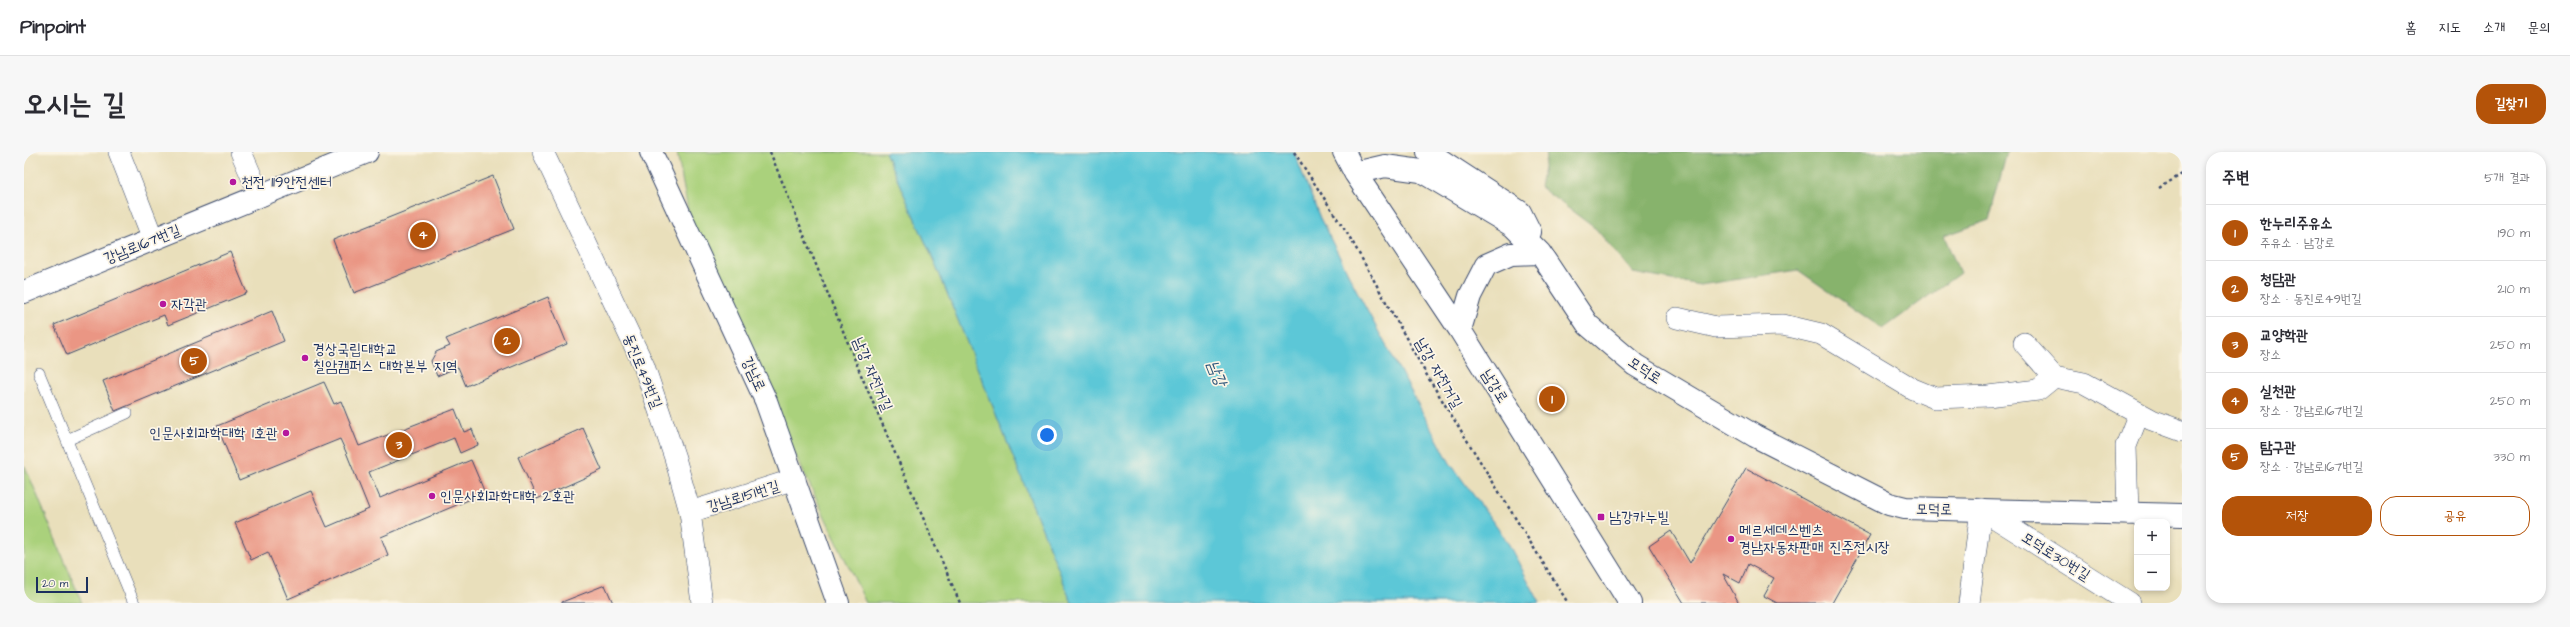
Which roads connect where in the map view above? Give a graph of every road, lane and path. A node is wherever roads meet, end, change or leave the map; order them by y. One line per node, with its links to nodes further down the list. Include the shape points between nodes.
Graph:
1 (119, 152): 15 (street)
2 (241, 152): 14 (street)
3 (543, 152): 29 (street, 동진로49번길, via 644,366)
4 (651, 152): 27 (street, 강남로, via 766,401)
5 (770, 152): 36 (path, 남강 자전거길, via 859,370)
6 (1294, 152): 37 (path, 남강 자전거길, via 1352,241 1429,379)
7 (1334, 152): 11 (street, 남강로)
8 (1344, 152): 11 (street, 남강로)
9 (1428, 152): 16 (street, via 1520,212)
10 (362, 153): 14 (street, 강남로167번길)
11 (1355, 173): 16 (street, 모덕로, via 1386,166 1421,171 1513,226); 19 (street, 남강로)
12 (2182, 174): 13 (path)
13 (2159, 188)
14 (260, 196): 15 (street, 강남로167번길)
15 (153, 239): 17 (street, 강남로167번길)
16 (1540, 253): 19 (street, via 1511,254 1486,265 1470,296); 28 (street, 모덕로, via 1588,325 1634,365 1755,436 1889,504 1905,508)
17 (24, 292)
18 (1677, 318): 22 (street, via 1716,327 1783,326 1821,334 1913,389 1935,398 1988,396 2038,390)
19 (1460, 330): 32 (street, 남강로)
20 (2024, 343): 22 (street)
21 (39, 373): 26 (lane)
22 (2054, 377): 24 (street, via 2084,383)
23 (128, 413): 26 (lane)
24 (2139, 413): 25 (street); 30 (street, via 2126,446)
25 (2182, 431)
26 (66, 440): 33 (lane)
27 (795, 480): 29 (street, 강남로151번길); 35 (street, 강남로)
28 (1981, 509): 30 (street, 모덕로); 41 (street); 42 (street, 모덕로30번길)
29 (690, 512): 34 (street, 동진로49번길)
30 (2128, 514): 31 (street, 모덕로)
31 (2182, 515)
32 (1617, 580): 38 (street); 39 (street, 남강로); 40 (street)
33 (134, 603)
34 (702, 603)
35 (838, 603)
36 (960, 603)
37 (1568, 603)
38 (1624, 603)
39 (1630, 603)
40 (1636, 603)
41 (1969, 603)
42 (2130, 603)

